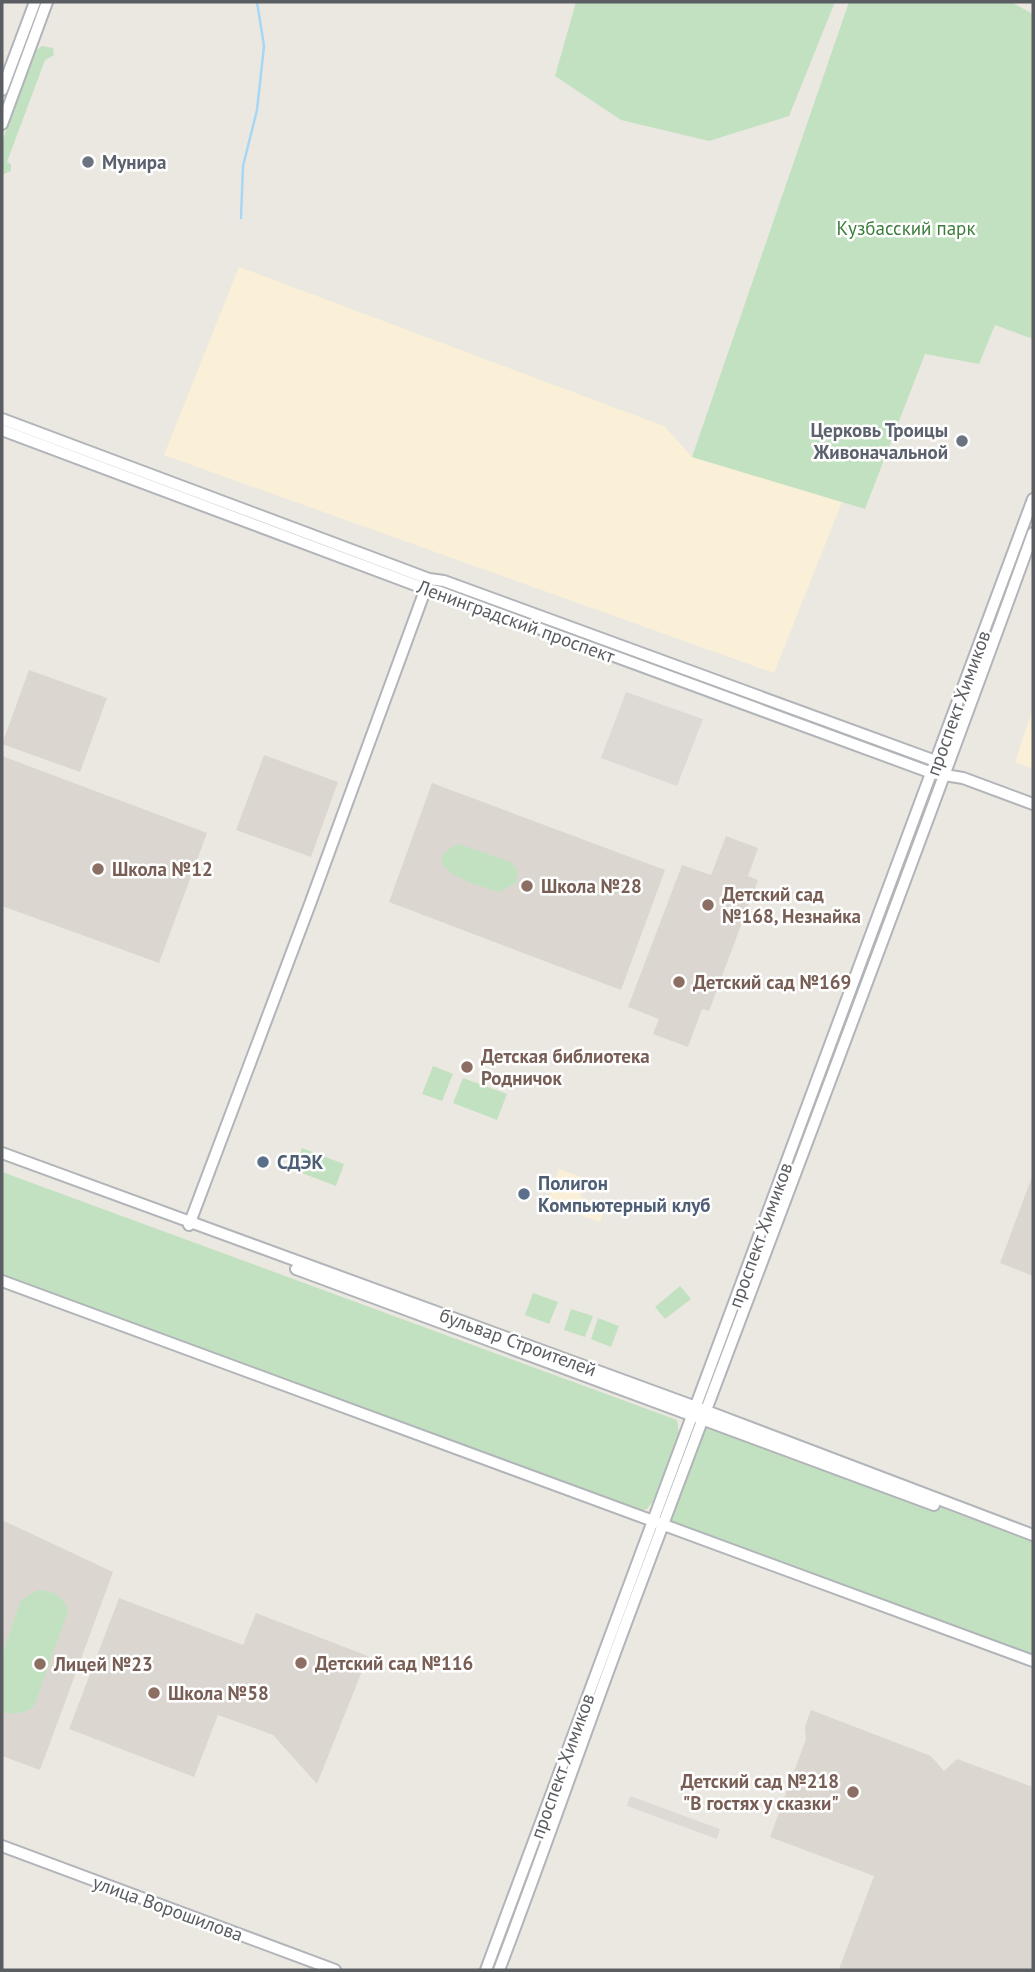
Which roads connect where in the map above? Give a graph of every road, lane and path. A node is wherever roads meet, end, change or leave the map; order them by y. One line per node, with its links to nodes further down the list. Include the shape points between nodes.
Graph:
1 (35, 2): 3 (main road)
2 (47, 2): 4 (main road)
3 (2, 90)
4 (2, 124)
5 (2, 419): 9 (main road, Ленинградский проспект)
6 (2, 430): 9 (main road, Ленинградский проспект)
7 (1033, 499): 10 (main road, проспект Химиков)
8 (1033, 533): 10 (main road, проспект Химиков)
9 (427, 584): 10 (main road, Ленинградский проспект, via 444,581); 11 (main road, Ленинградский проспект); 16 (main road)
10 (942, 763): 11 (main road, проспект Химиков); 12 (main road, Ленинградский проспект)
11 (937, 775): 12 (main road, Ленинградский проспект); 18 (main road, проспект Химиков)
12 (963, 778): 13 (main road, Ленинградский проспект)
13 (1033, 804)
14 (2, 1153): 16 (main road, бульвар Строителей)
15 (2, 1159): 16 (main road, бульвар Строителей)
16 (189, 1225): 18 (main road, бульвар Строителей)
17 (2, 1281): 19 (main road)
18 (699, 1413): 19 (main road, проспект Химиков); 20 (main road, бульвар Строителей); 21 (main road, бульвар Строителей)
19 (657, 1524): 22 (main road); 25 (main road, проспект Химиков); 26 (main road, проспект Химиков)
20 (1033, 1535)
21 (1033, 1542)
22 (1033, 1661)
23 (2, 1846): 24 (main road, улица Ворошилова)
24 (335, 1970)
25 (486, 1970)
26 (499, 1970)

